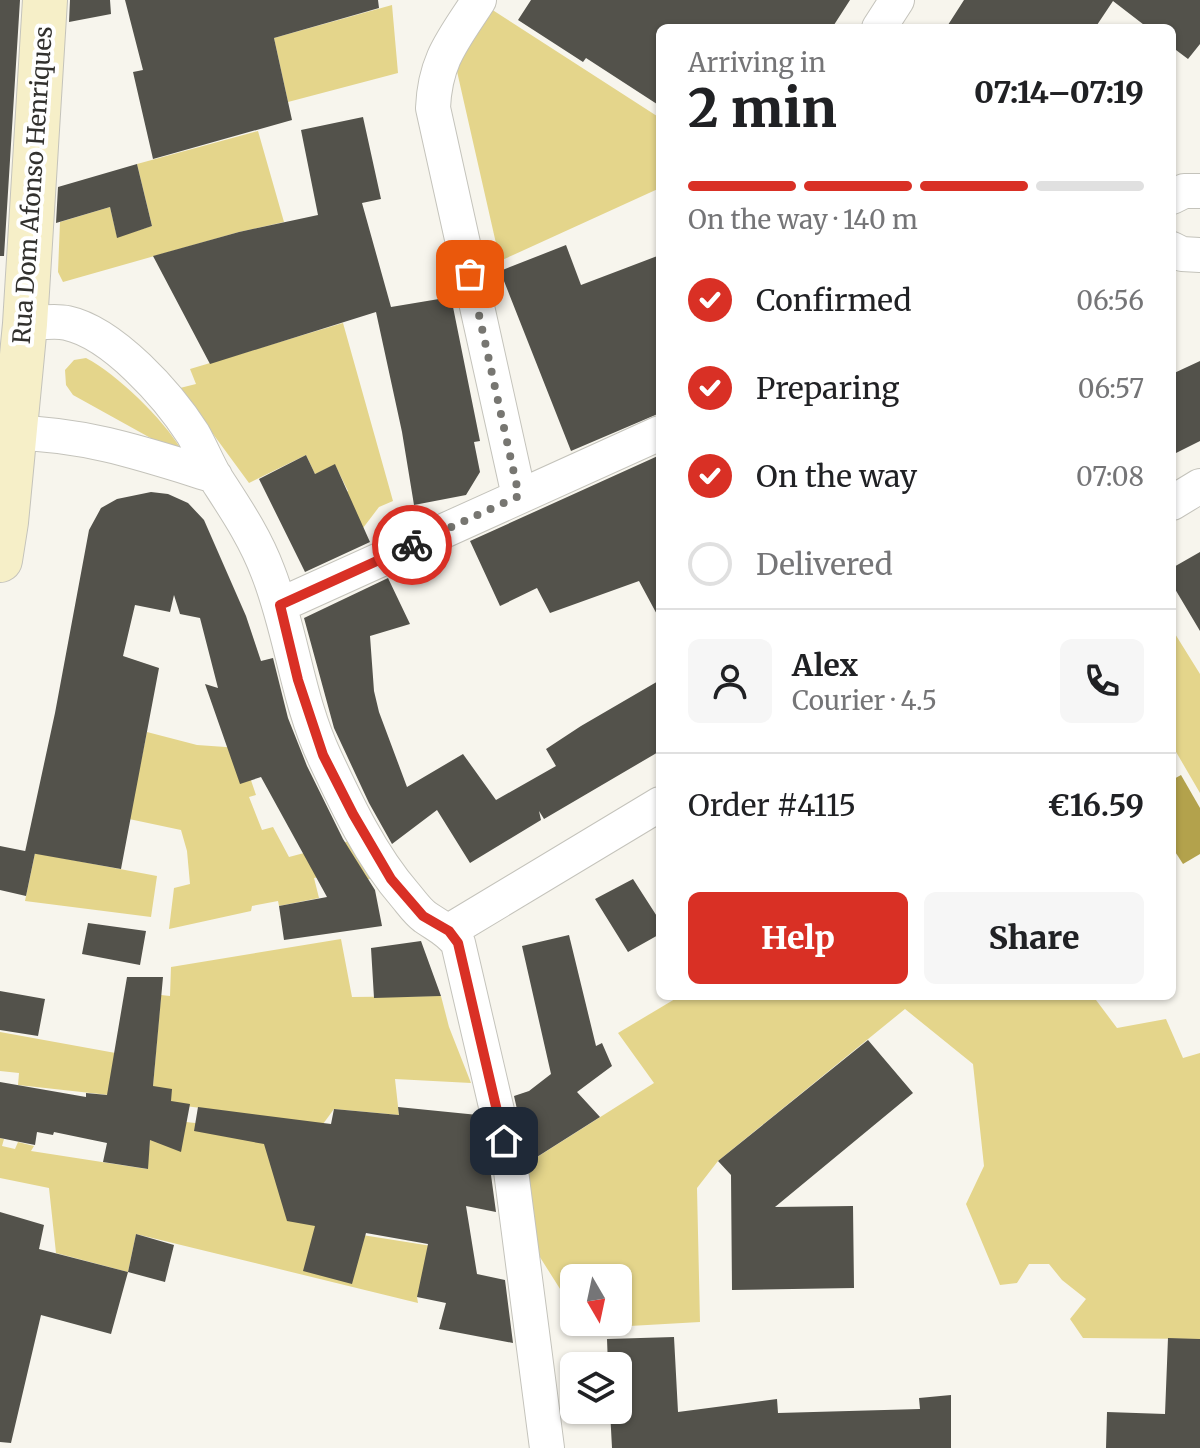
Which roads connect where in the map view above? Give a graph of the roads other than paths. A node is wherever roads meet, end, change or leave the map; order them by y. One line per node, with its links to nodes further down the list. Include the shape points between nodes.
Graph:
1 (45, 0): 9 (main road, Rua Dom Afonso Henriques)
2 (479, 0): 15 (street, via 440,63 433,108)
3 (897, 0): 4 (street)
4 (882, 24)
5 (1200, 191): 6 (street)
6 (1176, 195)
7 (1176, 251): 8 (street)
8 (1200, 255)
9 (25, 324): 10 (main road, Rua Dom Afonso Henriques); 13 (street, via 66,322 104,340 176,411)
10 (10, 372): 11 (main road, Rua Dom Afonso Henriques)
11 (16, 433): 13 (street, via 95,440); 17 (main road, Rua Dom Afonso Henriques)
12 (656, 435): 15 (street)
13 (215, 476): 18 (street, via 253,537)
14 (1200, 486): 16 (street)
15 (519, 496): 18 (street)
16 (1176, 501)
17 (0, 560)
18 (280, 605): 20 (street, via 323,755 353,814 391,879 423,916)
19 (656, 806): 20 (street)
20 (449, 931): 21 (street, via 462,958 511,1171)
21 (547, 1448)

